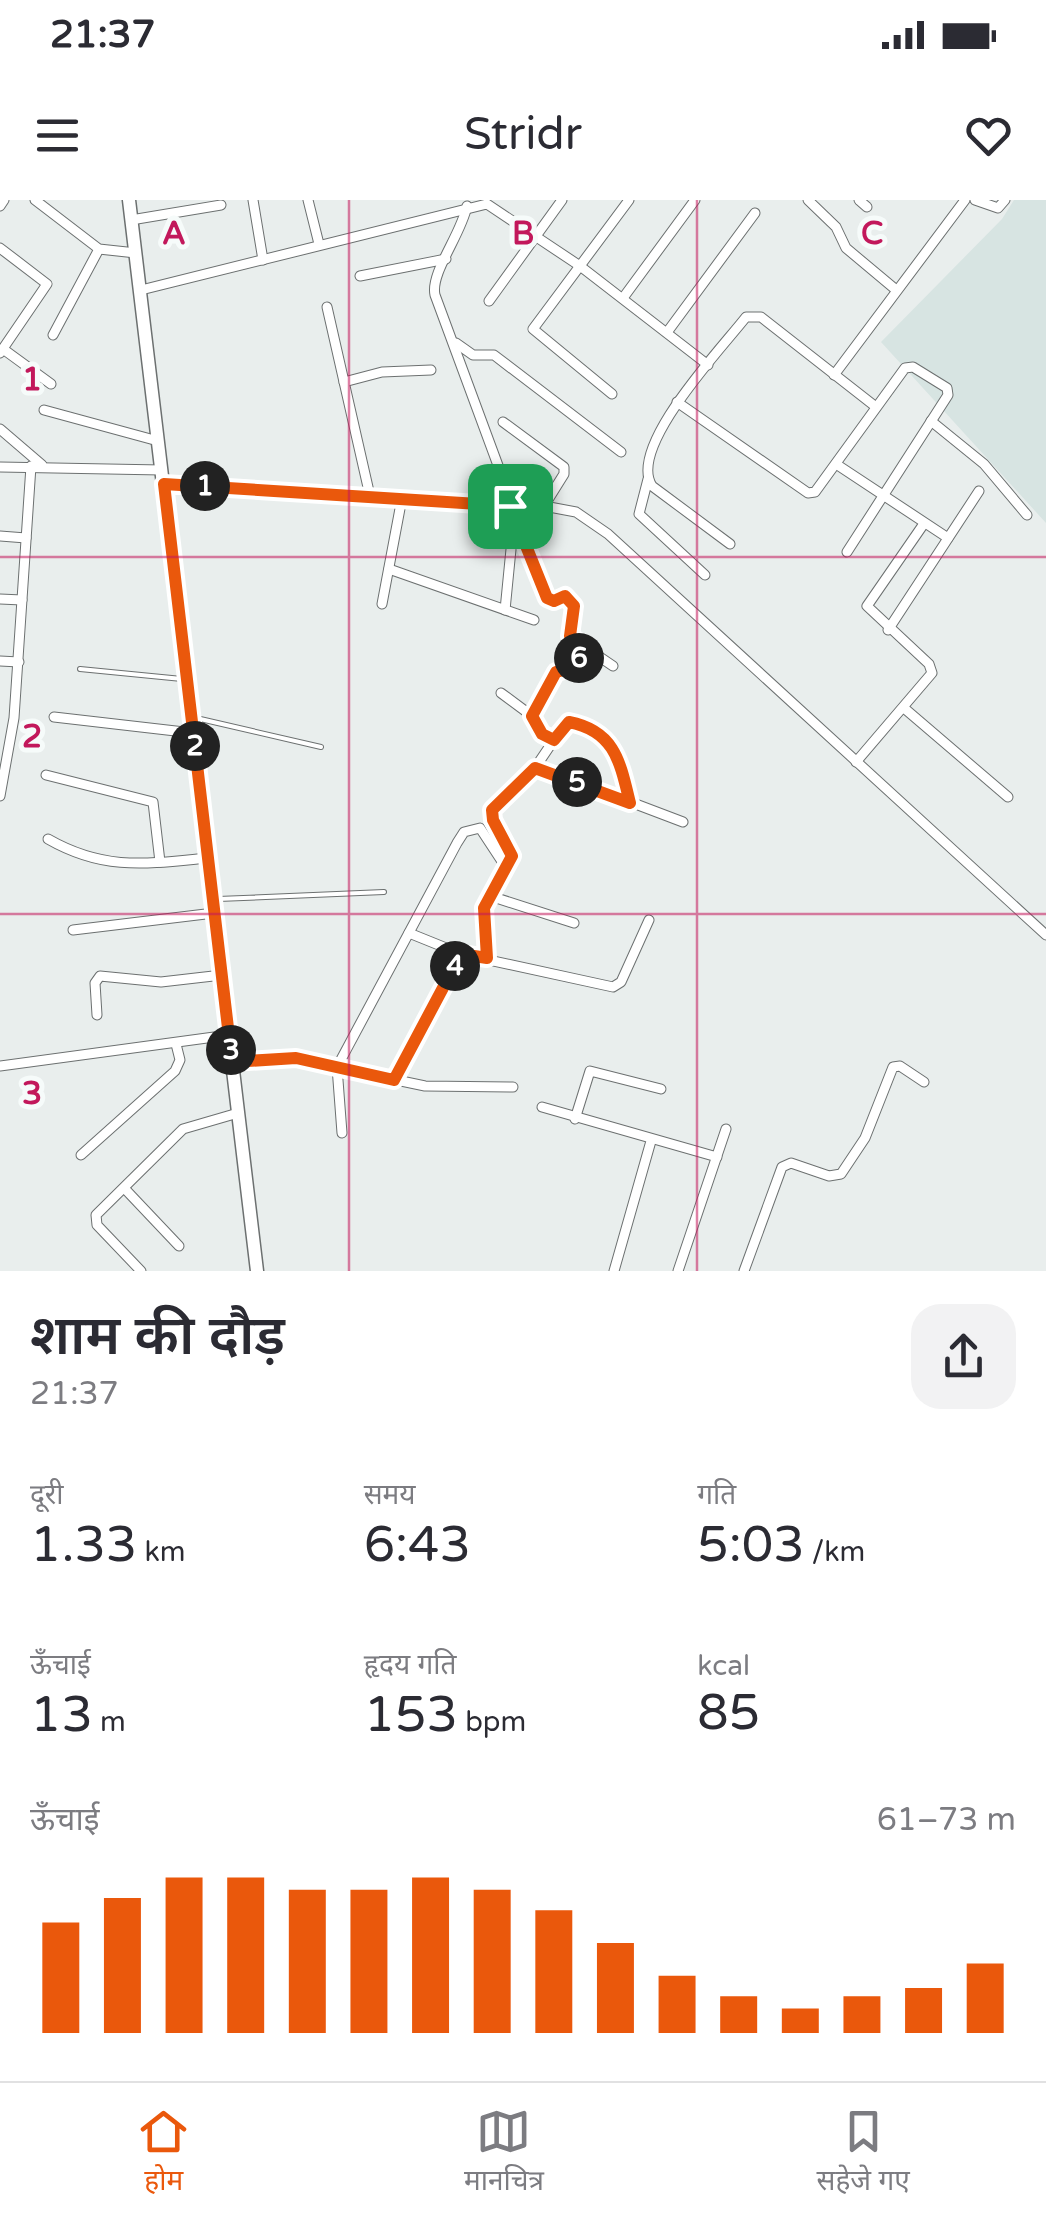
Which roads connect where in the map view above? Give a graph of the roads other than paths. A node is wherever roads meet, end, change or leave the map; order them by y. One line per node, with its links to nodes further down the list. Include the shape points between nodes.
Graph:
1 (35, 200): 19 (street)
2 (129, 200): 15 (main road)
3 (253, 200): 22 (street)
4 (308, 200): 17 (street)
5 (562, 200): 16 (street)
6 (629, 200): 23 (street)
7 (696, 200): 27 (street)
8 (808, 200): 25 (street, via 836,227 846,248)
9 (964, 200): 25 (street)
10 (976, 200): 11 (street, via 989,208)
11 (1005, 200)
12 (473, 203): 16 (street, via 498,208); 17 (street); 21 (street)
13 (221, 205): 15 (street)
14 (755, 212): 30 (street)
15 (132, 220): 20 (main road)
16 (537, 235): 23 (street); 28 (street)
17 (319, 244): 22 (street)
18 (0, 248): 33 (street, via 48,284)
19 (99, 249): 20 (street); 31 (street)
20 (136, 253): 26 (main road)
21 (446, 259): 24 (street); 32 (street, via 433,284)
22 (263, 260): 26 (street)
23 (580, 266): 27 (street); 39 (street, via 534,329)
24 (360, 276)
25 (894, 289): 36 (street)
26 (141, 290): 46 (main road)
27 (623, 298): 30 (street)
28 (488, 301)
29 (328, 307): 37 (street)
30 (668, 331): 34 (street)
31 (52, 334)
32 (454, 342): 47 (street, via 472,355 494,355); 58 (street)
33 (1, 351): 38 (street)
34 (708, 365): 36 (street, via 753,314); 40 (street)
35 (431, 370): 37 (street)
36 (834, 375): 41 (street)
37 (344, 382): 54 (street)
38 (51, 384)
39 (612, 394)
40 (678, 402): 48 (street, via 802,492 815,492); 52 (street, via 660,428)
41 (876, 407): 43 (street, via 910,366 948,390); 48 (street)
42 (44, 410): 46 (street)
43 (932, 421): 55 (street); 59 (street, via 984,464)
44 (503, 422): 57 (street, via 564,466)
45 (0, 429): 49 (street)
46 (158, 441): 51 (main road)
47 (621, 452)
48 (836, 464): 55 (street)
49 (37, 465): 50 (street); 51 (street); 62 (street)
50 (0, 467)
51 (163, 477): 54 (street); 79 (main road)
52 (648, 480): 64 (street); 67 (street, via 639,514)
53 (980, 491): 63 (street)
54 (370, 496): 56 (street)
55 (882, 497): 60 (street); 65 (street)
56 (402, 498): 58 (street); 66 (street)
57 (544, 506): 58 (street); 88 (street, via 576,512 608,534)
58 (512, 511): 71 (street); 74 (street, via 547,598 565,596 574,606 570,636)
59 (1027, 515)
60 (923, 525): 63 (street); 73 (street, via 869,600 869,612)
61 (0, 536): 62 (street)
62 (26, 538): 69 (street)
63 (948, 538): 73 (street)
64 (730, 544)
65 (847, 552)
66 (388, 569): 70 (street); 71 (street)
67 (705, 575)
68 (0, 599): 69 (street)
69 (22, 600): 76 (street)
70 (382, 604)
71 (505, 610): 72 (street)
72 (534, 620)
73 (888, 630): 81 (street, via 931,668 931,678)
74 (587, 648): 77 (street); 82 (street, via 571,668 556,672)
75 (0, 661): 76 (street)
76 (20, 662): 91 (street)
77 (614, 666)
78 (80, 669): 79 (lane)
79 (187, 679): 83 (main road)
80 (501, 693): 82 (street)
81 (904, 708): 88 (street); 92 (street)
82 (532, 716): 86 (street)
83 (191, 717): 85 (main road); 87 (lane)
84 (54, 718): 85 (street)
85 (193, 733): 96 (main road)
86 (554, 740): 89 (street); 93 (street, via 569,722 606,737)
87 (321, 748)
88 (856, 762): 106 (street)
89 (535, 768): 93 (street); 98 (street, via 492,810 512,851)
90 (46, 775): 97 (street, via 148,798 156,808)
91 (0, 794)
92 (1008, 797)
93 (630, 803): 94 (street)
94 (683, 822)
95 (48, 839): 97 (street, via 102,863)
96 (208, 858): 97 (street); 101 (main road)
97 (160, 862)
98 (505, 866): 100 (street); 105 (street, via 480,828 464,832)
99 (384, 892): 101 (lane)
100 (487, 895): 103 (street); 108 (street)
101 (214, 906): 104 (street); 109 (main road)
102 (649, 920): 108 (street, via 618,986)
103 (574, 923)
104 (73, 930)
105 (408, 933): 107 (street); 115 (street)
106 (1046, 935)
107 (461, 954): 108 (street); 116 (street)
108 (487, 958)
109 (222, 975): 110 (street, via 161,982 100,976); 111 (main road)
110 (96, 1015)
111 (229, 1035): 112 (street); 113 (main road)
112 (176, 1044): 114 (street); 126 (street, via 175,1070)
113 (232, 1062): 115 (street, via 296,1058); 121 (main road)
114 (0, 1066)
115 (337, 1068): 116 (street); 124 (street)
116 (394, 1080): 118 (street)
117 (924, 1082): 134 (street, via 892,1067 865,1138 841,1174 791,1163 782,1167)
118 (513, 1088)
119 (661, 1088): 122 (street, via 590,1071)
120 (542, 1107): 122 (street)
121 (238, 1113): 128 (street, via 183,1129); 131 (main road)
122 (575, 1119): 125 (street)
123 (726, 1129): 127 (street)
124 (342, 1133)
125 (650, 1141): 127 (street); 132 (street)
126 (81, 1155)
127 (717, 1157): 133 (street)
128 (125, 1188): 129 (street); 130 (street, via 95,1222)
129 (178, 1246)
130 (141, 1271)
131 (257, 1271)
132 (614, 1271)
133 (678, 1271)
134 (744, 1271)

